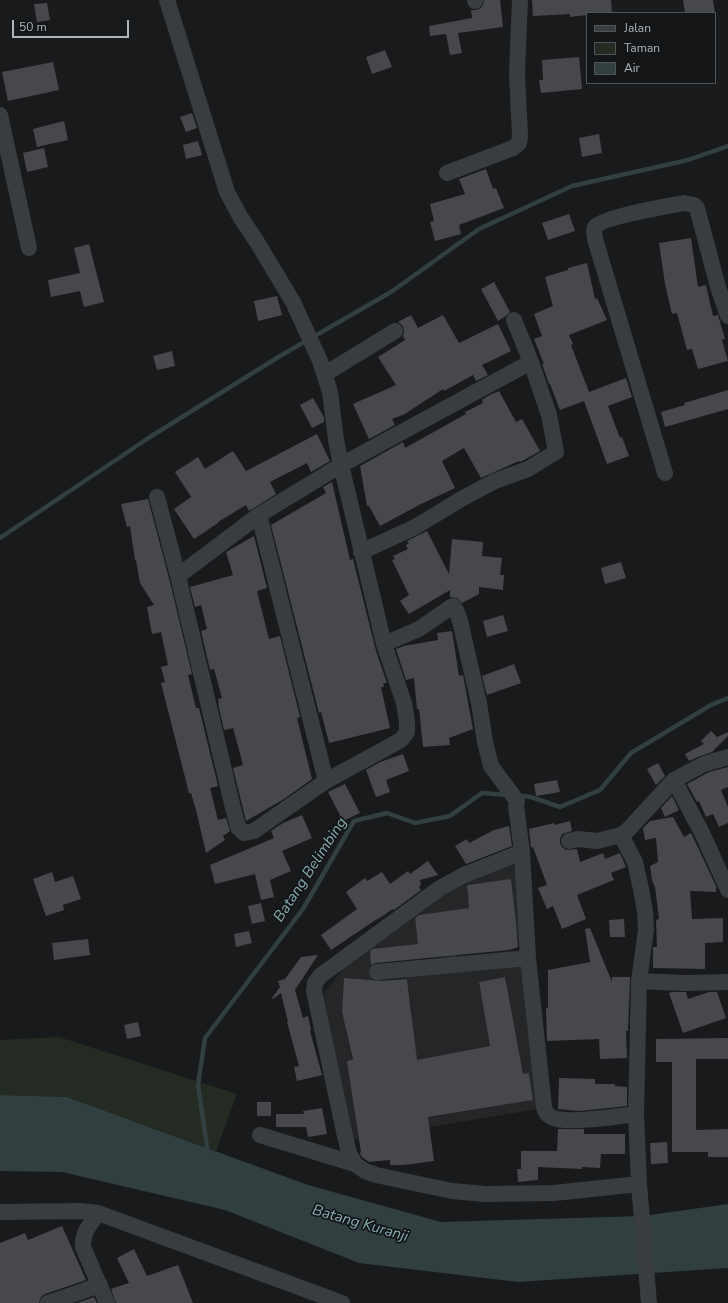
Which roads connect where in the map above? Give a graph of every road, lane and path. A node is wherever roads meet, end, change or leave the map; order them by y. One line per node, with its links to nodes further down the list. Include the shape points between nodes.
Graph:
1 (167, 0): 10 (street, via 227,192 240,218 292,302)
2 (520, 0): 4 (street, via 517,73 519,143 514,148)
3 (0, 115): 5 (street)
4 (448, 173)
5 (29, 248)
6 (728, 316): 12 (street, via 694,205 684,203 612,218 596,226 595,239)
7 (514, 320): 9 (street)
8 (395, 331): 10 (street)
9 (531, 362): 11 (street); 15 (street, via 549,415 556,452 528,469 494,481 415,527)
10 (322, 368): 11 (street, via 330,392)
11 (341, 465): 14 (street); 15 (street)
12 (664, 473)
13 (157, 497): 16 (street)
14 (259, 515): 16 (street); 20 (street)
15 (361, 552): 17 (street)
16 (178, 576): 20 (street, via 233,808 241,831 254,831)
17 (384, 644): 20 (street, via 404,703 407,732 401,740); 23 (street, via 419,629 451,607 455,608 479,703 491,766 517,801)
18 (728, 757): 19 (street, via 704,764)
19 (674, 780): 21 (street); 24 (street)
20 (326, 781)
21 (621, 835): 22 (street, via 597,841); 27 (street, via 635,862 645,911 646,930)
22 (569, 841)
23 (522, 852): 25 (street); 31 (street, via 464,875 440,888 320,976 315,983 314,991 345,1136)
24 (728, 890)
25 (528, 958): 26 (street); 29 (street, via 542,1099 546,1113 551,1118 567,1121)
26 (377, 972)
27 (639, 981): 28 (street); 29 (street)
28 (728, 982)
29 (636, 1114): 32 (street)
30 (260, 1135): 31 (street)
31 (355, 1164): 32 (street, via 376,1175 474,1194)
32 (640, 1190): 36 (street)
33 (0, 1212): 34 (street)
34 (98, 1213): 35 (street, via 82,1239); 39 (street)
35 (100, 1285): 37 (street); 38 (street)
36 (649, 1299)
37 (48, 1303)
38 (107, 1303)
39 (342, 1303)

